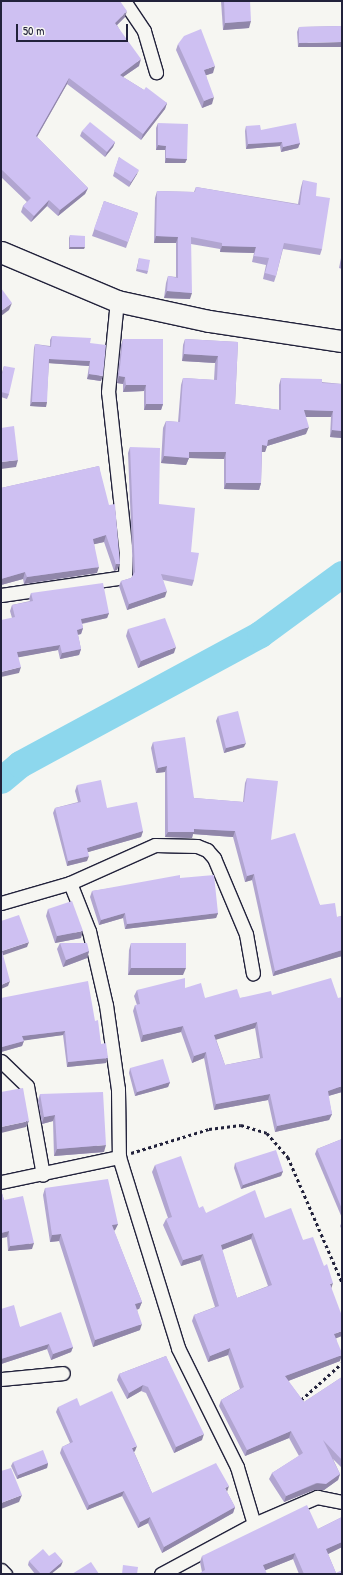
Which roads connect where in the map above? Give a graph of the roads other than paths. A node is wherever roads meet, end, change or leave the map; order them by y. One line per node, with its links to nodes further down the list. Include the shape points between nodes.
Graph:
1 (124, 1): 2 (street, via 144,31)
2 (156, 72)
3 (1, 252): 4 (main road)
4 (117, 301): 5 (main road, via 209,322); 6 (street, via 108,392 126,554 125,577)
5 (342, 341)
6 (1, 595)
7 (70, 883): 8 (street); 9 (street, via 155,845 197,846 207,850 246,934); 11 (street, via 89,931 106,1005 118,1089)
8 (1, 903)
9 (253, 973)
10 (1, 1061): 12 (street, via 27,1086)
11 (119, 1157): 12 (street); 17 (street, via 178,1348 236,1467)
12 (43, 1175): 13 (street)
13 (1, 1182)
14 (63, 1373): 15 (street)
15 (1, 1379)
16 (342, 1502): 17 (street, via 317,1497)
17 (254, 1524): 20 (street)
18 (1, 1570): 19 (street)
19 (5, 1574)
20 (161, 1574)

